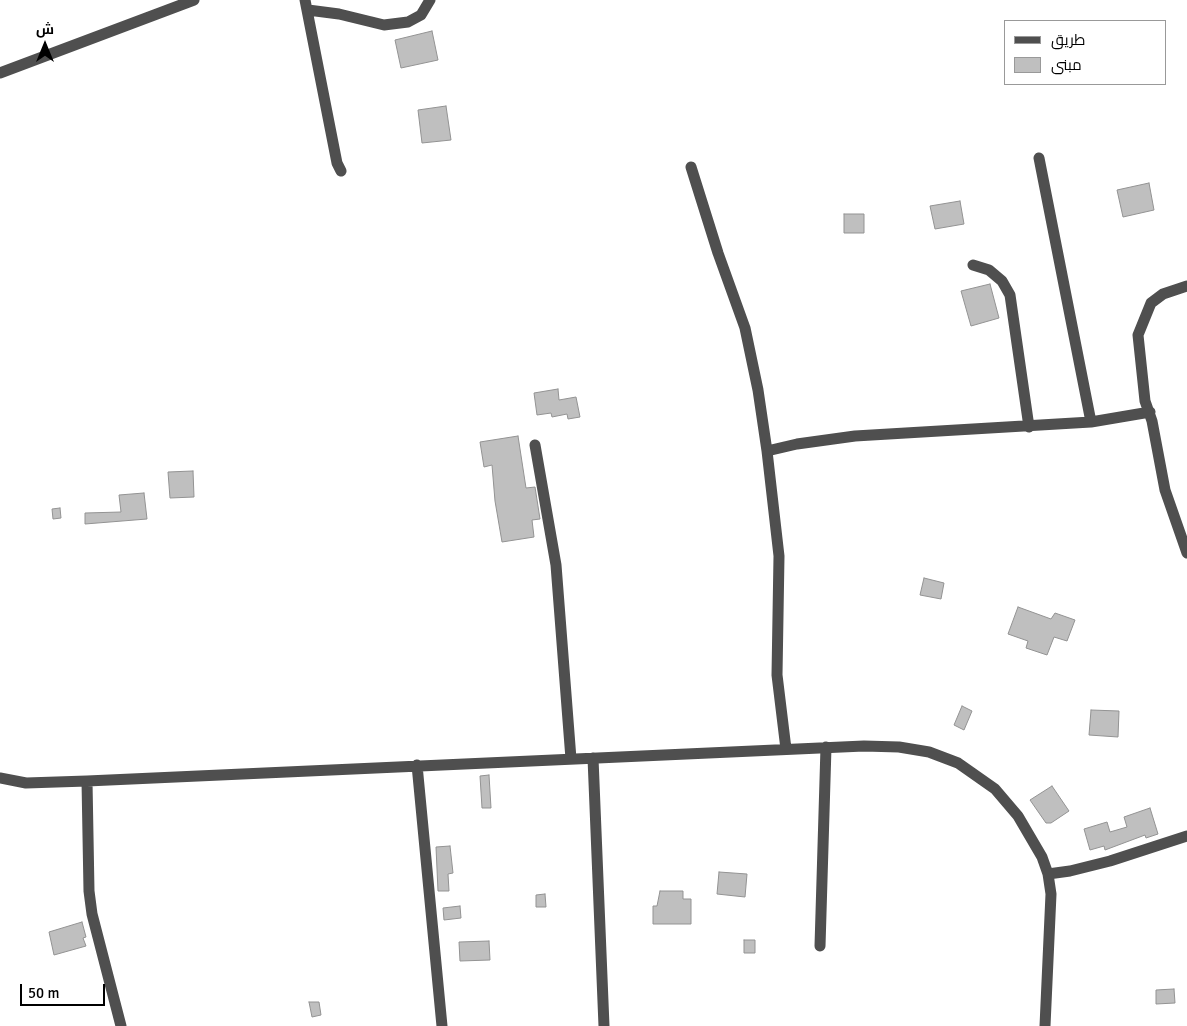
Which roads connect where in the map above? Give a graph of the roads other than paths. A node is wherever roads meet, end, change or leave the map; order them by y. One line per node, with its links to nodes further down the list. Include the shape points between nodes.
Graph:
1 (194, 0): 4 (street)
2 (430, 0): 3 (street, via 421,15 408,22 384,25)
3 (307, 5): 7 (street)
4 (0, 73)
5 (1039, 158): 11 (street)
6 (691, 168): 14 (street, via 745,328)
7 (341, 171)
8 (972, 265): 12 (street, via 989,270 1002,281 1010,295)
9 (1187, 286): 10 (street, via 1163,294 1151,303 1140,327 1142,387)
10 (1150, 412): 11 (street); 15 (street, via 1165,490)
11 (1091, 422): 12 (street)
12 (1029, 426): 14 (street, via 855,436)
13 (535, 445): 19 (street, via 556,565)
14 (767, 451): 17 (street, via 779,556 777,675)
15 (1187, 553)
16 (826, 747): 17 (street); 24 (street, via 914,748 944,756 964,766 984,779 1012,808 1038,847); 25 (street)
17 (786, 748): 18 (street)
18 (592, 758): 19 (street); 28 (street)
19 (571, 759): 20 (street)
20 (416, 765): 22 (street); 27 (street)
21 (0, 778): 22 (street, via 26,783)
22 (87, 781): 26 (street, via 92,914)
23 (1187, 836): 24 (street, via 1110,861)
24 (1048, 874): 29 (street, via 1051,913)
25 (820, 946)
26 (121, 1026)
27 (442, 1026)
28 (604, 1026)
29 (1044, 1026)

